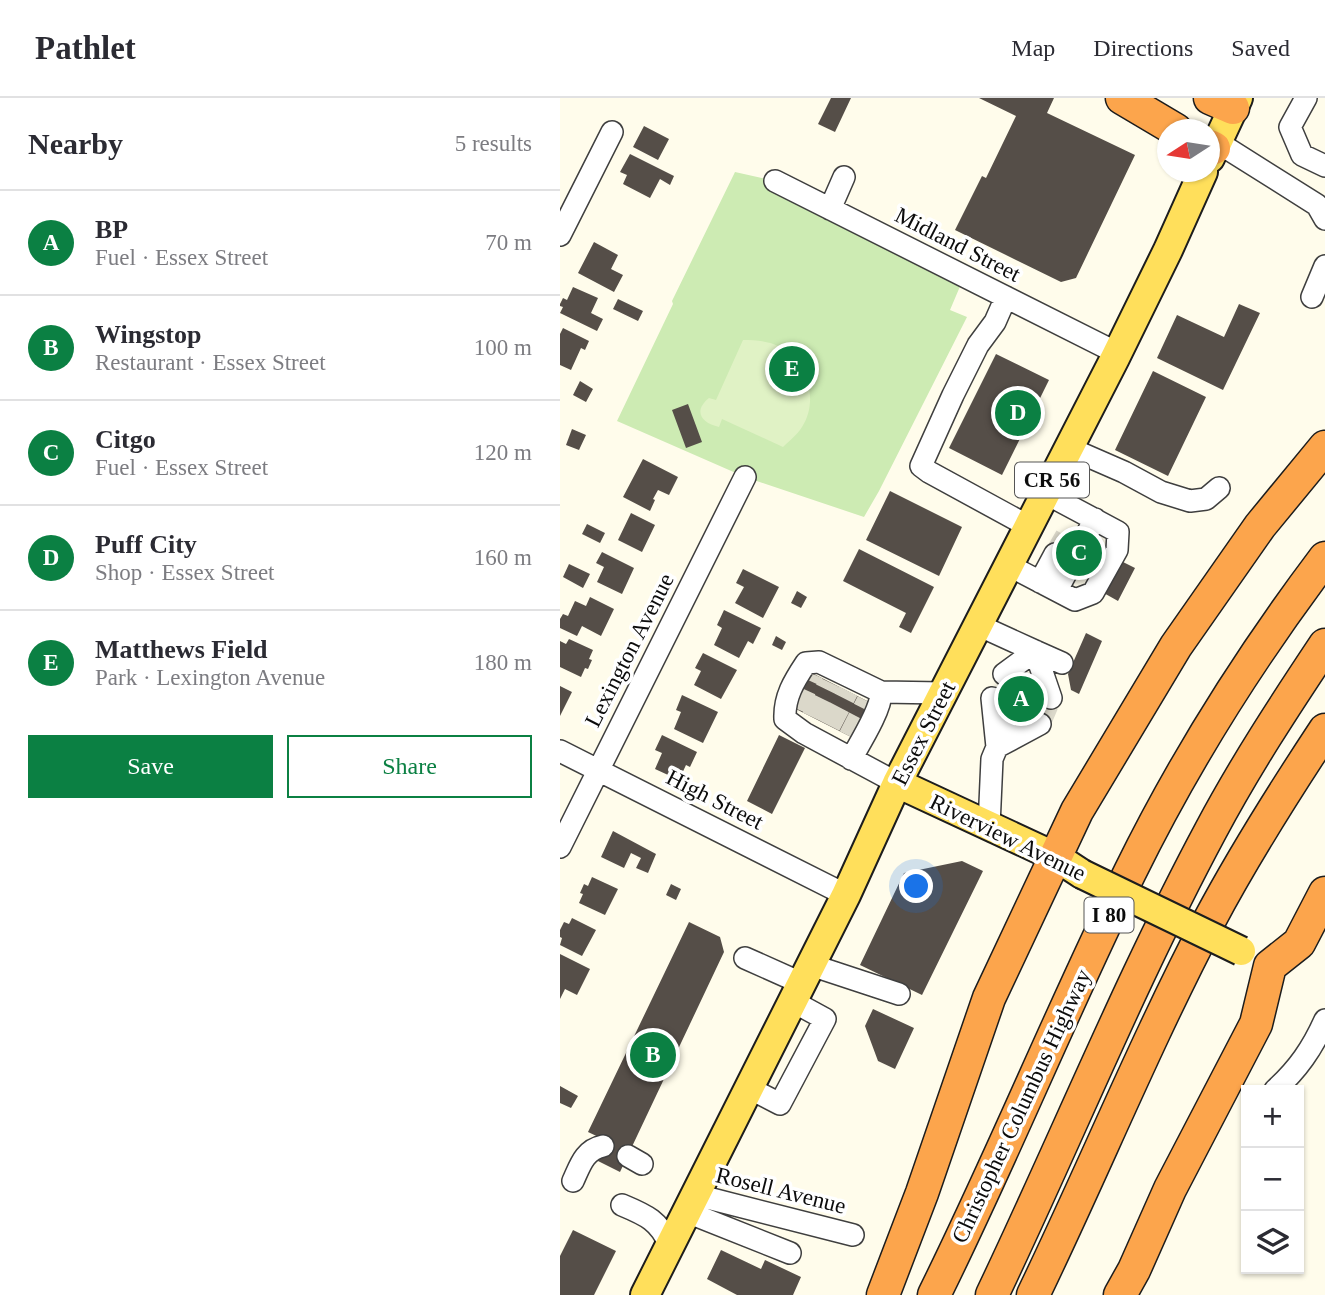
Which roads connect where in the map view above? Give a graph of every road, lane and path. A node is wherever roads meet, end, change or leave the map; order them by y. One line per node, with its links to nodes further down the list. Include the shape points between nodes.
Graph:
1 (1122, 98): 4 (highway)
2 (1306, 98): 8 (street, via 1290,127 1302,155)
3 (1227, 101): 5 (main road, Essex Street / CR 56)
4 (1157, 119)
5 (1220, 124)
6 (612, 132): 14 (street)
7 (1220, 157): 13 (street, via 1317,205)
8 (1325, 166)
9 (844, 177): 12 (street)
10 (775, 181): 12 (street, Midland Street)
11 (1198, 182): 18 (main road, Essex Street / CR 56)
12 (830, 209): 17 (street, Midland Street)
13 (1325, 219)
14 (560, 235)
15 (1325, 266): 16 (street)
16 (1312, 296)
17 (1006, 298): 18 (street, Midland Street); 24 (street, via 978,345 921,466)
18 (1117, 354): 19 (main road, Essex Street / CR 56)
19 (1069, 447): 22 (street, via 1161,492 1190,501 1206,499); 23 (main road, Essex Street / CR 56)
20 (1325, 447): 42 (highway, via 1260,526 1176,646 1077,811)
21 (745, 478): 38 (street, Lexington Avenue)
22 (1219, 488)
23 (1045, 493): 24 (main road, Essex Street / CR 56); 27 (street, via 1090,529 1118,532 1117,550 1093,593)
24 (1028, 526): 26 (main road, Essex Street / CR 56)
25 (1325, 558): 60 (highway, Christopher Columbus Highway / I 80, via 1255,657 1171,794 1098,938)
26 (1008, 565): 27 (street); 28 (main road, Essex Street / CR 56)
27 (1057, 591): 27 (street, via 1072,563)
28 (978, 625): 30 (street); 33 (main road, Essex Street / CR 56)
29 (1325, 645): 61 (highway, I 80, via 1200,850)
30 (1035, 652): 30 (street, via 1029,687); 31 (street)
31 (1062, 663)
32 (847, 682): 33 (street); 35 (street, via 882,697 879,707); 35 (street, via 806,663 784,703 785,719)
33 (943, 693): 39 (main road, Essex Street / CR 56)
34 (1325, 730): 62 (highway, via 1210,919)
35 (822, 733): 39 (street)
36 (997, 747): 36 (street, via 1017,711); 40 (street, via 992,759)
37 (560, 751): 38 (street, High Street)
38 (598, 770): 41 (street, Lexington Avenue); 44 (street, High Street)
39 (897, 783): 40 (main road, Riverview Avenue); 44 (main road, Essex Street / CR 56)
40 (989, 826): 42 (main road, Riverview Avenue)
41 (560, 847)
42 (1056, 857): 46 (main road, Riverview Avenue, bridge); 59 (highway, via 989,998)
43 (1325, 893): 46 (highway, via 1298,943)
44 (846, 895): 47 (main road, Essex Street / CR 56)
45 (745, 958): 47 (street)
46 (1270, 966): 63 (highway, via 1255,1024)
47 (802, 983): 48 (street); 53 (main road, Essex Street / CR 56)
48 (899, 994)
49 (1325, 1020): 50 (street, via 1315,1044)
50 (1280, 1085)
51 (603, 1146): 52 (street, via 585,1156)
52 (573, 1181)
53 (692, 1203): 55 (street, Rosell Avenue); 56 (main road, Essex Street / CR 56); 57 (street)
54 (622, 1205): 56 (street, via 658,1225)
55 (853, 1235)
56 (670, 1246): 58 (main road, Essex Street / CR 56)
57 (790, 1253)
58 (645, 1295)
59 (883, 1295)
60 (934, 1295)
61 (992, 1295)
62 (1033, 1295)
63 (1120, 1295)

